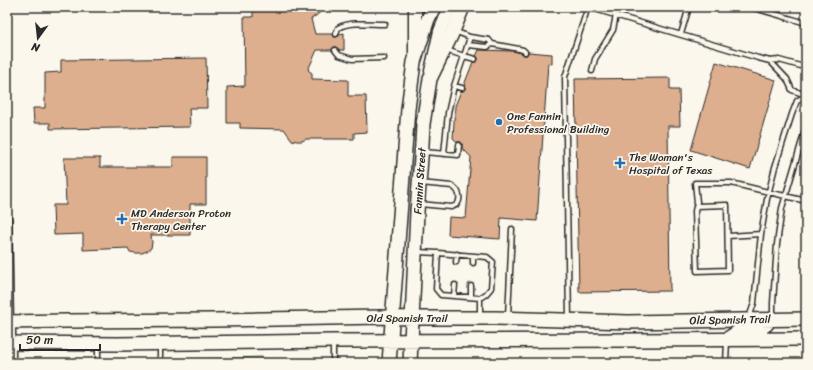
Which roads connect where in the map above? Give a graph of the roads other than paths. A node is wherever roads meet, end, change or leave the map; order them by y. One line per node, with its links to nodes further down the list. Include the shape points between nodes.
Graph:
1 (415, 7): 24 (street)
2 (434, 7): 24 (main road, Fannin Street)
3 (450, 7): 27 (street, via 440,31)
4 (463, 7): 11 (main road, Fannin Street)
5 (588, 7): 8 (lane); 63 (lane, via 566,76)
6 (689, 7): 13 (lane)
7 (751, 7): 9 (lane)
8 (616, 15): 13 (lane); 26 (lane, via 613,30 595,59)
9 (806, 23)
10 (386, 24): 12 (lane, via 342,25)
11 (453, 31): 14 (lane); 17 (main road, Fannin Street)
12 (336, 34)
13 (681, 34): 23 (lane)
14 (470, 37): 15 (lane, via 489,40); 16 (lane)
15 (492, 44): 16 (lane, via 487,47); 19 (lane)
16 (468, 45): 20 (lane)
17 (444, 49): 20 (lane); 27 (main road, Fannin Street)
18 (336, 50): 21 (lane, via 339,55 352,59)
19 (525, 52)
20 (464, 56): 22 (lane); 28 (lane)
21 (384, 58)
22 (475, 59)
23 (770, 60): 25 (lane); 30 (lane, via 787,79 792,90)
24 (414, 62): 32 (main road, Fannin Street)
25 (806, 66)
26 (592, 71)
27 (430, 79): 34 (main road, Fannin Street)
28 (454, 86): 29 (lane); 35 (lane, via 448,113)
29 (462, 88)
30 (806, 95): 37 (lane, via 797,101)
31 (806, 128): 38 (lane)
32 (406, 144): 34 (main road); 57 (main road, Fannin Street)
33 (459, 145): 35 (lane, via 458,155)
34 (422, 148): 35 (lane); 36 (main road, Fannin Street)
35 (444, 154)
36 (419, 183): 40 (main road, Fannin Street); 40 (lane, via 452,186 459,195 457,204 451,207)
37 (769, 191): 38 (lane); 41 (lane, via 731,183 695,183); 44 (lane)
38 (786, 195): 39 (lane); 65 (lane, via 777,244)
39 (806, 201)
40 (418, 204): 46 (main road, Fannin Street)
41 (696, 206): 45 (lane, via 727,205); 45 (lane, via 698,271 728,270)
42 (7, 219): 66 (street)
43 (512, 229): 60 (lane)
44 (761, 234): 45 (lane); 64 (lane, via 754,303)
45 (728, 236)
46 (416, 252): 47 (lane); 58 (main road, Fannin Street)
47 (438, 253): 48 (lane); 54 (lane, via 436,289 441,296)
48 (457, 254): 49 (lane); 50 (lane)
49 (473, 256): 51 (lane); 56 (lane, via 487,256 493,262 490,288)
50 (456, 262)
51 (473, 263)
52 (455, 285): 54 (lane)
53 (472, 286): 55 (lane)
54 (454, 296): 55 (lane)
55 (471, 297): 56 (lane)
56 (480, 298): 59 (lane)
57 (392, 317): 58 (main road, Old Spanish Trail); 62 (main road, Old Spanish Trail); 73 (main road, Fannin Street)
58 (413, 318): 59 (main road, Old Spanish Trail); 69 (main road, Fannin Street)
59 (481, 318): 60 (main road, Old Spanish Trail)
60 (508, 318): 63 (main road, Old Spanish Trail)
61 (806, 319): 65 (main road, Old Spanish Trail); 68 (main road)
62 (214, 320): 66 (main road, Old Spanish Trail); 75 (main road)
63 (568, 320): 67 (main road, Old Spanish Trail)
64 (749, 320): 65 (main road, Old Spanish Trail); 67 (main road, Old Spanish Trail)
65 (773, 320): 71 (main road, via 760,329 741,330)
66 (8, 322): 74 (street)
67 (631, 322): 70 (main road)
68 (806, 339): 71 (main road, Old Spanish Trail)
69 (411, 340): 70 (main road, Old Spanish Trail); 73 (main road, Old Spanish Trail); 83 (main road, Fannin Street)
70 (632, 340): 71 (main road, Old Spanish Trail)
71 (727, 340): 84 (lane)
72 (333, 341): 73 (main road, Old Spanish Trail); 75 (main road, Old Spanish Trail); 81 (lane)
73 (391, 341): 82 (main road, Fannin Street)
74 (8, 343): 76 (main road, Old Spanish Trail); 78 (street)
75 (215, 343): 77 (main road, Old Spanish Trail)
76 (98, 344): 77 (main road, Old Spanish Trail); 79 (lane)
77 (160, 344): 80 (lane)
78 (9, 363)
79 (98, 363)
80 (160, 363)
81 (333, 363)
82 (389, 363)
83 (410, 363)
84 (726, 363)

